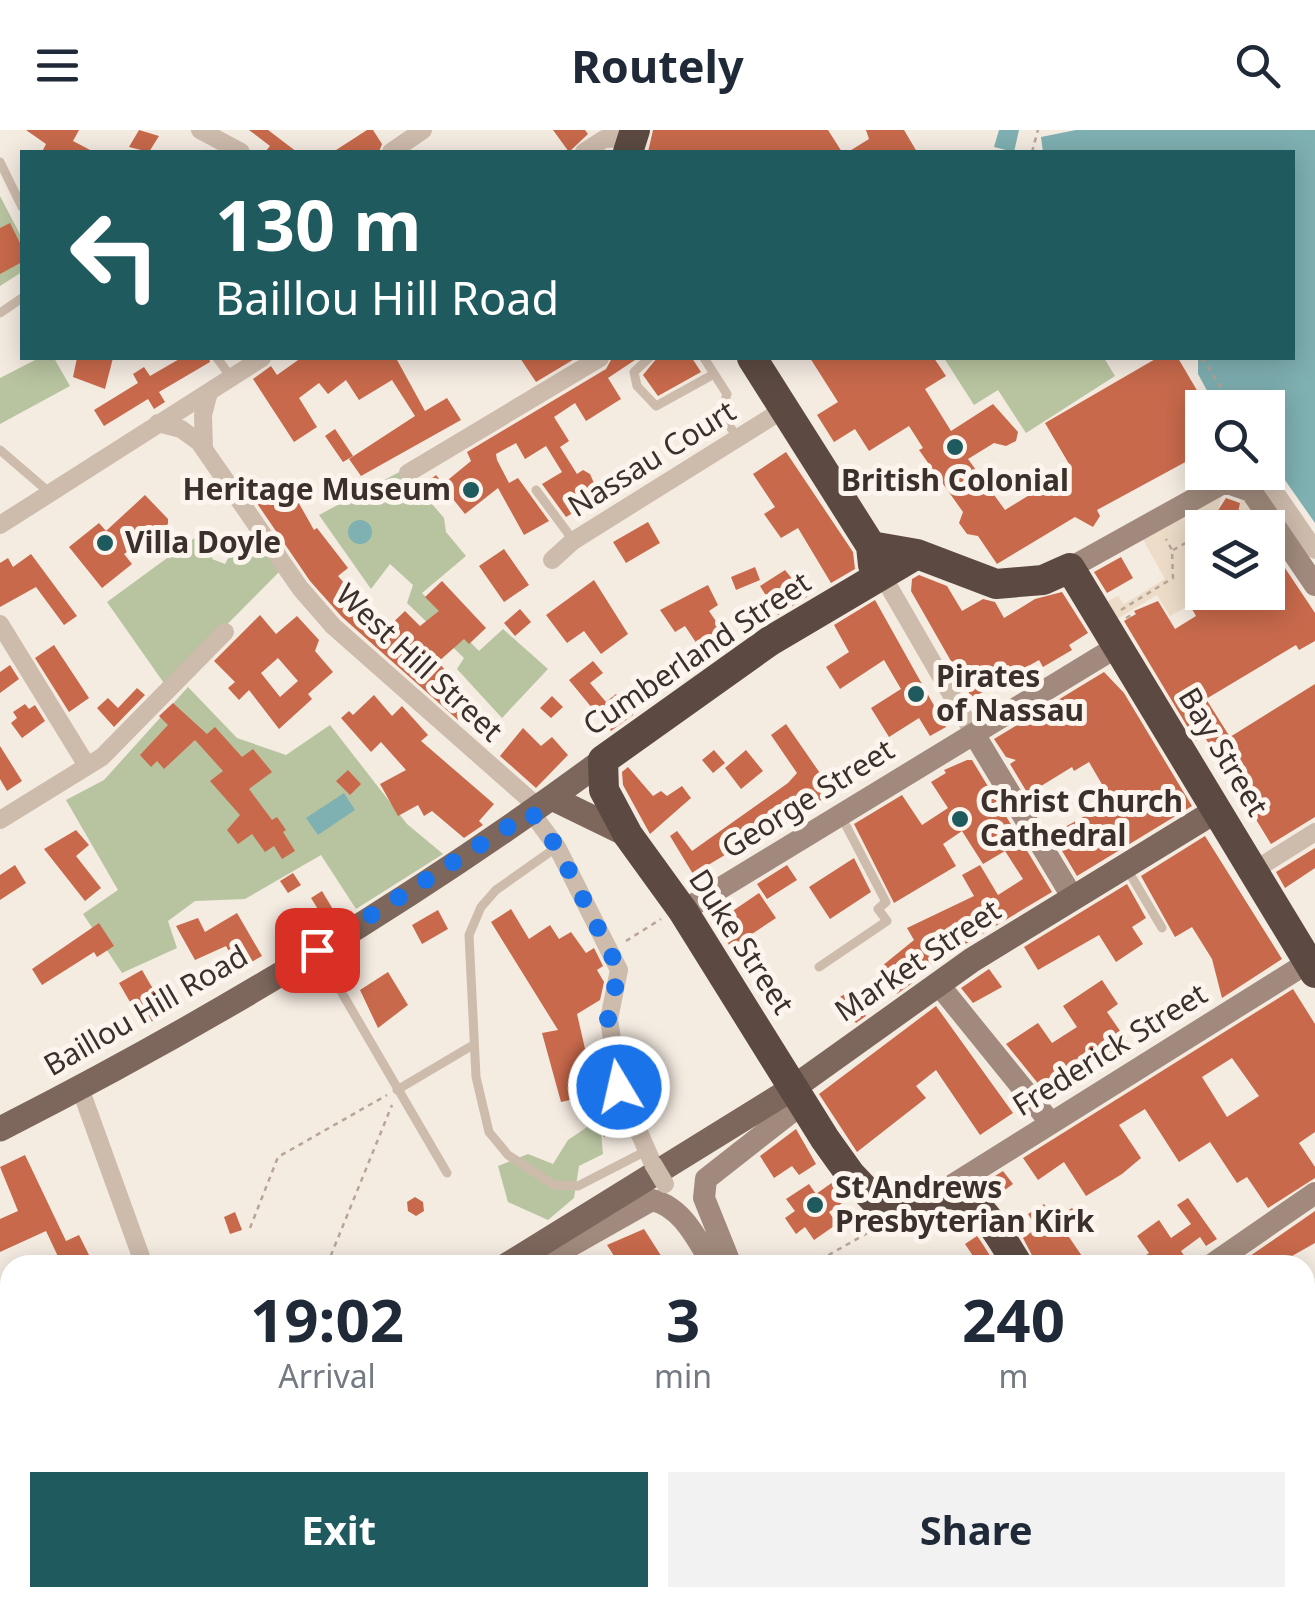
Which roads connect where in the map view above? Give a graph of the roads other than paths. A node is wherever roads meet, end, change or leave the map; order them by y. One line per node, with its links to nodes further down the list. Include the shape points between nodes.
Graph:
1 (200, 130): 4 (street)
2 (423, 130): 5 (street)
3 (619, 138): 6 (street)
4 (238, 150)
5 (394, 150)
6 (589, 150)
7 (0, 162): 8 (lane)
8 (20, 203)
9 (218, 360): 16 (lane)
10 (259, 360): 16 (street)
11 (597, 360): 23 (street)
12 (647, 360): 15 (lane, via 634,372 637,386 656,406)
13 (705, 360): 15 (lane)
14 (753, 360): 18 (highway)
15 (714, 374): 20 (lane, via 727,394 721,414)
16 (231, 377): 17 (street)
17 (208, 392): 19 (street); 22 (street)
18 (784, 409): 20 (street, Nassau Court); 31 (highway)
19 (158, 423): 22 (street, West Hill Street, via 181,429); 26 (street)
20 (738, 438): 28 (street, Nassau Court)
21 (0, 450): 26 (lane)
22 (204, 450): 41 (street, West Hill Street, via 333,626)
23 (408, 473)
24 (536, 490): 28 (lane)
25 (1274, 490): 29 (street)
26 (50, 494): 27 (street)
27 (0, 525)
28 (574, 540): 30 (street, Nassau Court)
29 (1315, 550)
30 (552, 560)
31 (871, 568): 32 (highway, via 917,554 996,584 1043,580); 37 (street); 38 (highway, Cumberland Street)
32 (1070, 568): 33 (main road, via 1217,484 1241,485); 35 (highway, Bay Street)
33 (1315, 585)
34 (0, 624): 39 (street)
35 (1114, 629): 37 (main road, George Street); 42 (highway, Bay Street)
36 (225, 632): 39 (street, via 102,757)
37 (974, 734): 43 (main road, George Street); 50 (main road)
38 (603, 760): 40 (main road, Cumberland Street); 46 (highway, Duke Street, via 604,790)
39 (86, 764): 44 (street)
40 (574, 782): 41 (main road, Baillou Hill Road)
41 (540, 806): 46 (main road, Duke Street); 47 (street, West Hill Street); 53 (main road, Baillou Hill Road)
42 (1217, 810): 48 (main road, Market Street); 49 (highway, Bay Street)
43 (840, 813): 51 (main road, George Street); 55 (lane, via 886,902 878,908 886,921)
44 (0, 820)
45 (1315, 832): 49 (street)
46 (628, 836): 51 (highway, Duke Street)
47 (557, 847): 57 (lane, via 496,890 468,935); 63 (street, West Hill Street, via 619,970 608,1019 619,1087)
48 (1125, 866): 50 (main road, Market Street); 52 (lane)
49 (1253, 871): 54 (highway, Bay Street)
50 (1073, 898): 56 (main road, Market Street)
51 (677, 912): 60 (highway, Duke Street)
52 (1162, 928)
53 (317, 950): 58 (main road, Baillou Hill Road); 59 (lane)
54 (1313, 965): 61 (main road, Frederick Street)
55 (819, 967)
56 (938, 985): 60 (main road, Market Street); 61 (main road)
57 (473, 1046): 59 (lane); 63 (lane, via 488,1132 508,1155 554,1185 578,1186)
58 (80, 1088): 62 (main road, Baillou Hill Road); 68 (street)
59 (397, 1090): 64 (lane)
60 (798, 1096): 66 (highway, Duke Street, via 883,1211); 69 (main road, Market Street); 72 (main road, via 706,1179 704,1198)
61 (1050, 1122): 66 (main road, Frederick Street)
62 (0, 1129)
63 (649, 1158): 67 (street, West Hill Street, bridge)
64 (447, 1173)
65 (1315, 1193): 74 (main road)
66 (938, 1194): 73 (highway, via 964,1198 979,1209)
67 (686, 1221): 70 (main road, via 652,1200); 71 (main road)
68 (140, 1255)
69 (524, 1255)
70 (555, 1255)
71 (708, 1255)
72 (727, 1255)
73 (1011, 1255)
74 (1226, 1255)

